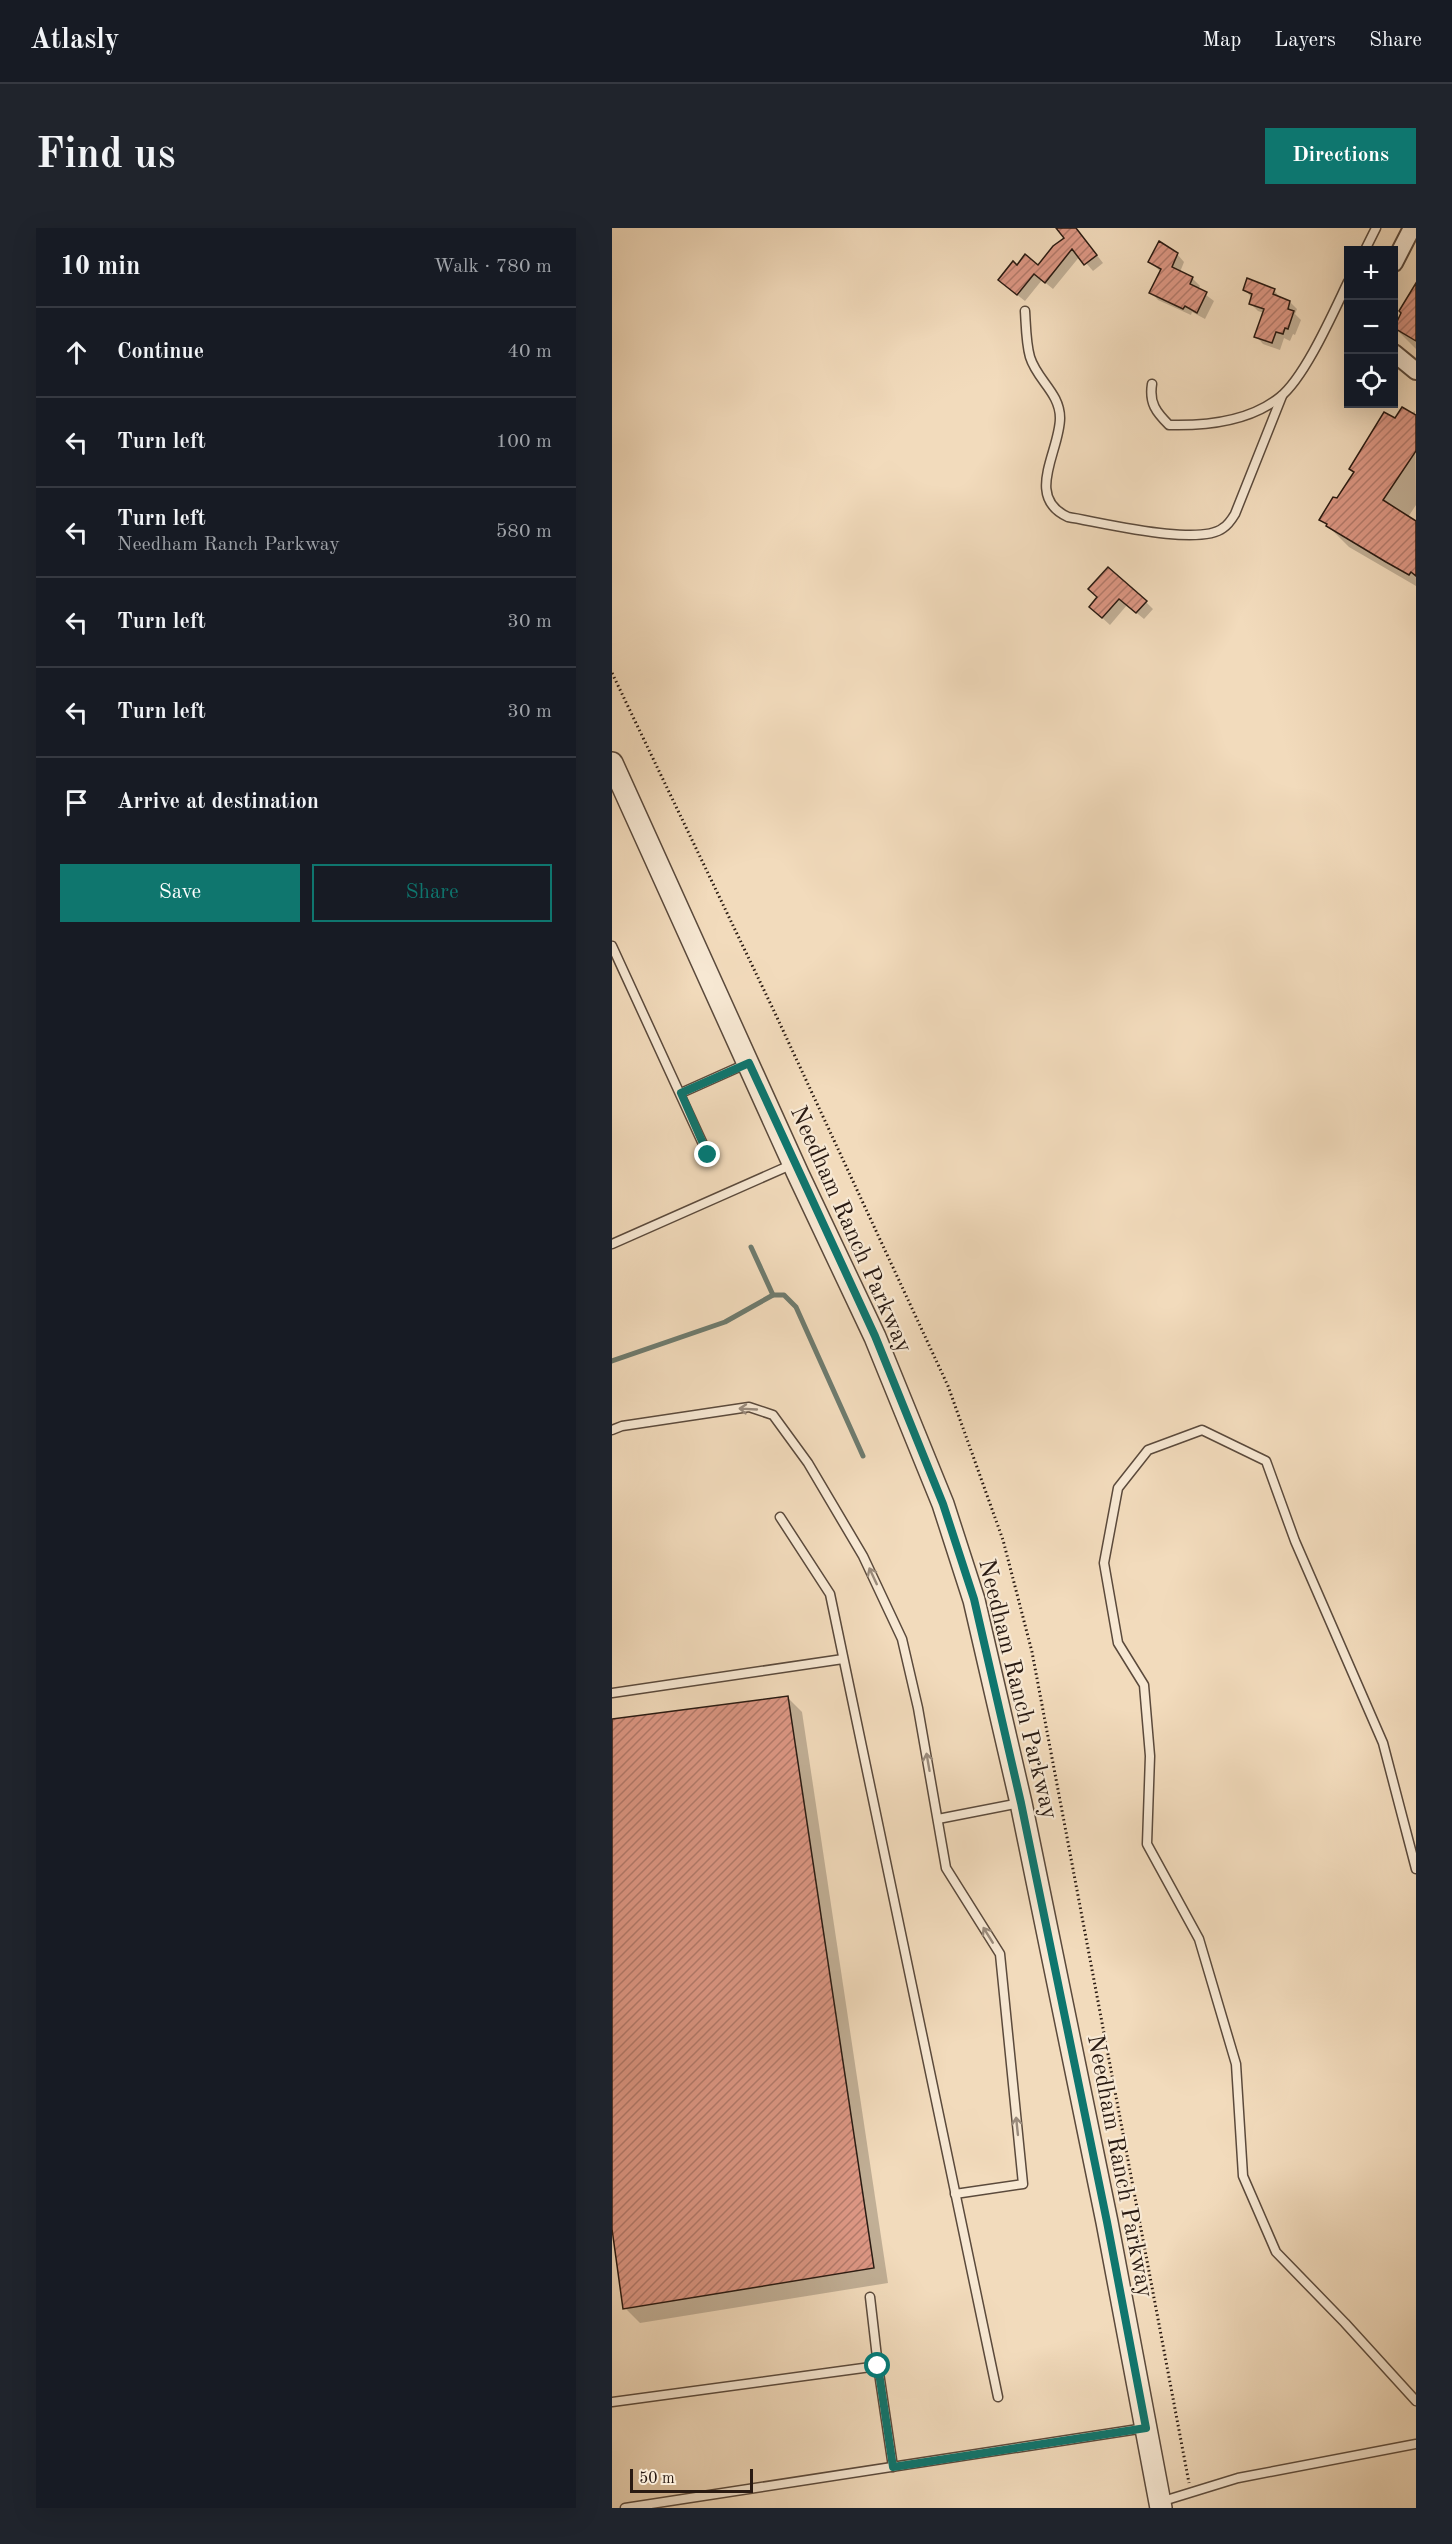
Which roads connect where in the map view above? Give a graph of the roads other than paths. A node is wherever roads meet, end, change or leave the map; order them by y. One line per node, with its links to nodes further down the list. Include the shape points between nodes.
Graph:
1 (1376, 228): 3 (lane)
2 (1412, 228): 4 (street)
3 (1367, 246)
4 (1398, 255)
5 (1344, 290): 10 (lane, via 1308,361)
6 (1024, 311): 10 (lane, via 1030,358 1058,401 1060,418 1045,487 1051,504 1068,517 1181,537 1222,530 1235,514)
7 (1395, 354): 8 (street)
8 (1416, 371)
9 (1152, 384): 10 (lane, via 1150,396 1155,412 1169,425 1223,422 1262,409)
10 (1282, 396)
11 (612, 763): 13 (street, Needham Ranch Parkway)
12 (612, 946): 14 (lane)
13 (749, 1063): 14 (lane); 16 (street, Needham Ranch Parkway)
14 (681, 1093): 15 (lane)
15 (708, 1155)
16 (794, 1164): 17 (lane); 22 (street, Needham Ranch Parkway, via 875,1336 943,1504 974,1599)
17 (612, 1244)
18 (612, 1431): 23 (lane, one-way to 18, via 902,1639 863,1556 808,1463 773,1414 749,1407 622,1426)
19 (780, 1517): 20 (lane, via 830,1594)
20 (843, 1659): 21 (lane); 25 (lane)
21 (612, 1693)
22 (1021, 1803): 23 (lane); 31 (street, Needham Ranch Parkway)
23 (938, 1819): 25 (lane, one-way to 23, via 1023,2184 1000,1954 946,1868)
24 (1416, 1866): 29 (lane, via 1383,1743 1295,1541 1266,1461 1202,1430 1148,1450 1118,1488 1104,1563 1118,1643 1144,1685 1150,1756 1147,1844 1199,1939 1236,2064 1243,2176 1276,2252)
25 (955, 2194): 28 (lane)
26 (870, 2297): 27 (lane)
27 (878, 2366): 30 (lane); 33 (lane)
28 (998, 2397)
29 (1416, 2401)
30 (612, 2402)
31 (1146, 2428): 33 (lane); 34 (street, Needham Ranch Parkway)
32 (1416, 2444): 34 (lane, via 1238,2478)
33 (893, 2467): 35 (lane)
34 (1160, 2505)
35 (626, 2508)

